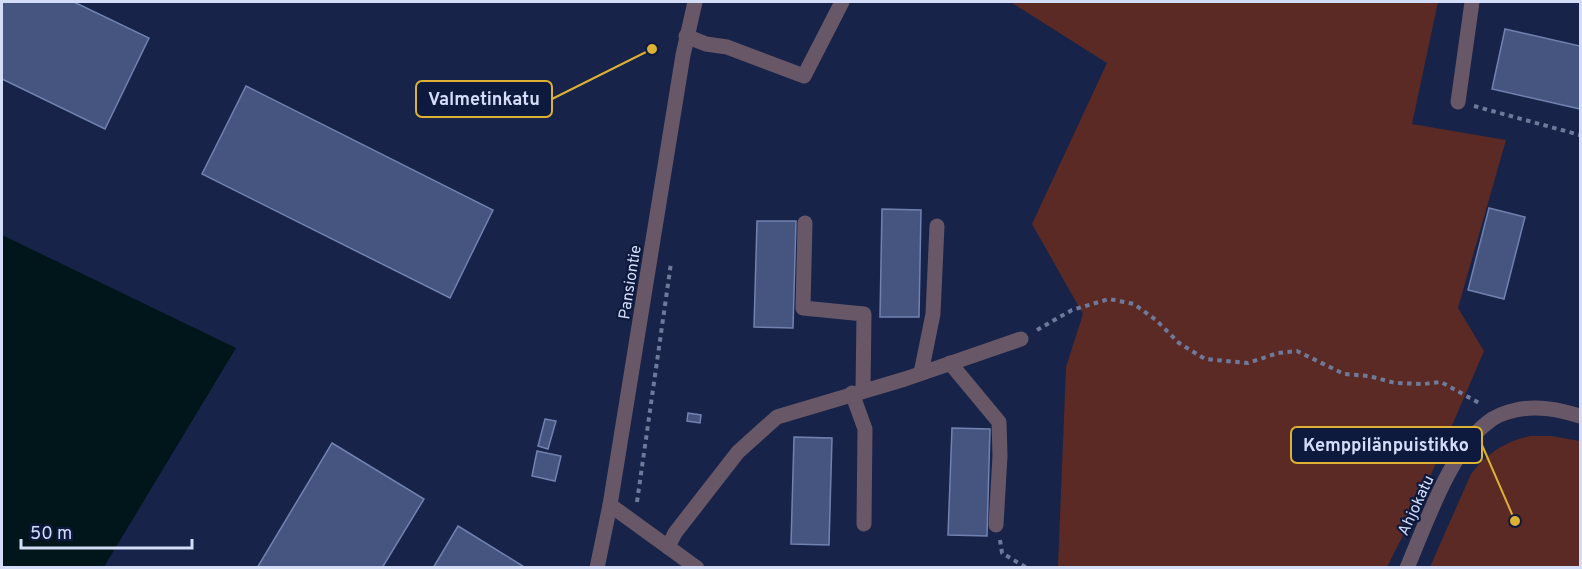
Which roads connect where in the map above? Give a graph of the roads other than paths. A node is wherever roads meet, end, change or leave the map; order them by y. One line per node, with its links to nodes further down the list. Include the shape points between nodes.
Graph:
1 (695, 2): 4 (street, Pansiontie)
2 (842, 2): 4 (street, via 804,76 728,47)
3 (1472, 2): 5 (street)
4 (686, 36): 13 (street, Pansiontie)
5 (1458, 102)
6 (805, 223): 11 (street, via 802,308 864,314)
7 (937, 226): 10 (street, via 933,314)
8 (1021, 339): 9 (street)
9 (950, 363): 10 (street); 15 (street, via 999,422)
10 (921, 373): 11 (street)
11 (858, 392): 14 (street, via 865,429); 16 (street, via 777,417 738,452)
12 (1581, 416): 19 (street, Ahjokatu, via 1553,409 1517,409 1487,422 1459,456)
13 (610, 505): 16 (street); 17 (street, Pansiontie)
14 (864, 524)
15 (996, 525)
16 (668, 547): 18 (street)
17 (597, 567)
18 (697, 567)
19 (1407, 567)

